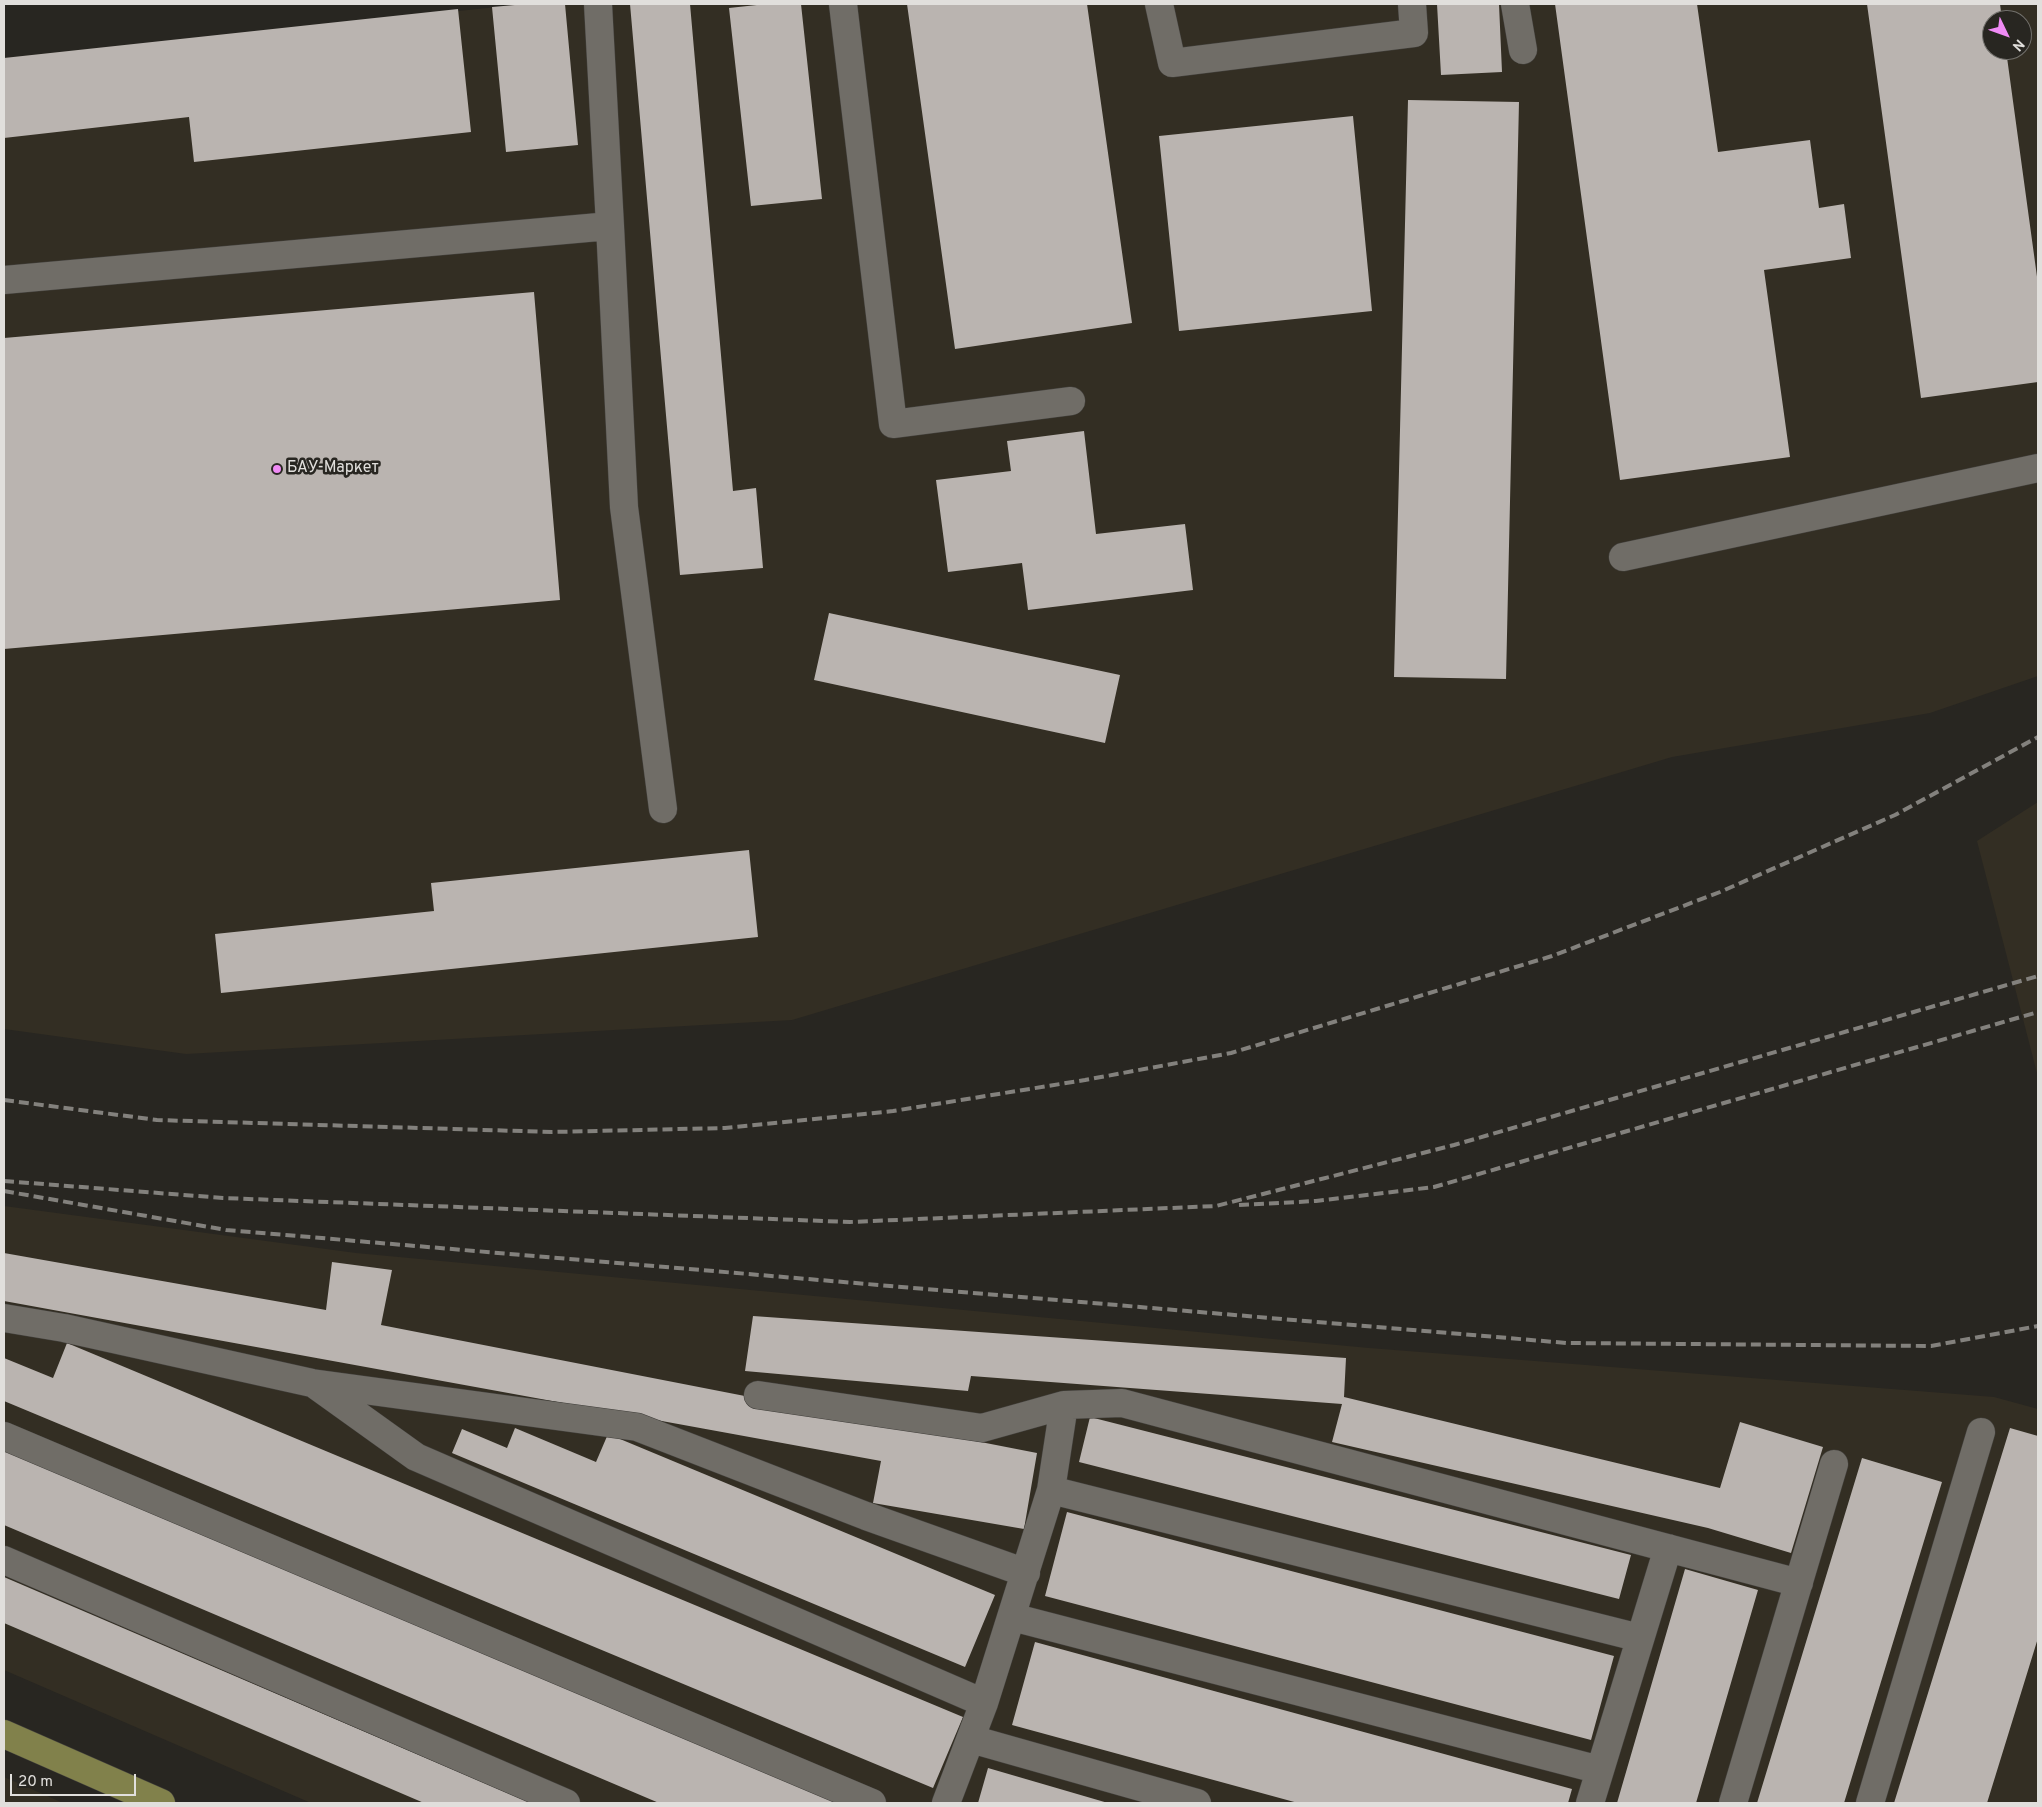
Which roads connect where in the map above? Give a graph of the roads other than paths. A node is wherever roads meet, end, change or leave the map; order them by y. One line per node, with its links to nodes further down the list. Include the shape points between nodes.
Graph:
1 (598, 4): 7 (lane)
2 (843, 4): 9 (lane, via 893,424)
3 (1159, 4): 4 (lane, via 1172,63 1414,33)
4 (1412, 4)
5 (1515, 4): 6 (lane)
6 (1523, 50)
7 (610, 226): 8 (lane); 12 (lane, via 624,507)
8 (4, 280)
9 (1071, 401)
10 (2038, 468): 11 (lane)
11 (1623, 557)
12 (663, 809)
13 (4, 1318): 14 (lane, via 64,1328)
14 (312, 1383): 23 (lane, via 637,1427 866,1516); 27 (lane, via 416,1457)
15 (758, 1395): 16 (lane, via 982,1428)
16 (1064, 1405): 20 (lane); 21 (lane, via 1122,1404)
17 (1981, 1432): 38 (lane)
18 (4, 1436): 33 (lane)
19 (1834, 1464): 24 (lane)
20 (1051, 1490): 23 (lane); 26 (lane)
21 (1668, 1548): 24 (lane); 26 (lane)
22 (4, 1560): 32 (lane)
23 (1026, 1573): 25 (lane)
24 (1799, 1583): 37 (lane)
25 (1012, 1617): 27 (lane); 30 (lane)
26 (1640, 1638): 30 (lane)
27 (984, 1703): 29 (lane)
28 (4, 1734): 31 (main road)
29 (971, 1739): 34 (lane); 35 (lane)
30 (1600, 1770): 36 (lane)
31 (160, 1803)
32 (566, 1803)
33 (872, 1803)
34 (946, 1803)
35 (1197, 1803)
36 (1590, 1803)
37 (1733, 1803)
38 (1870, 1803)

